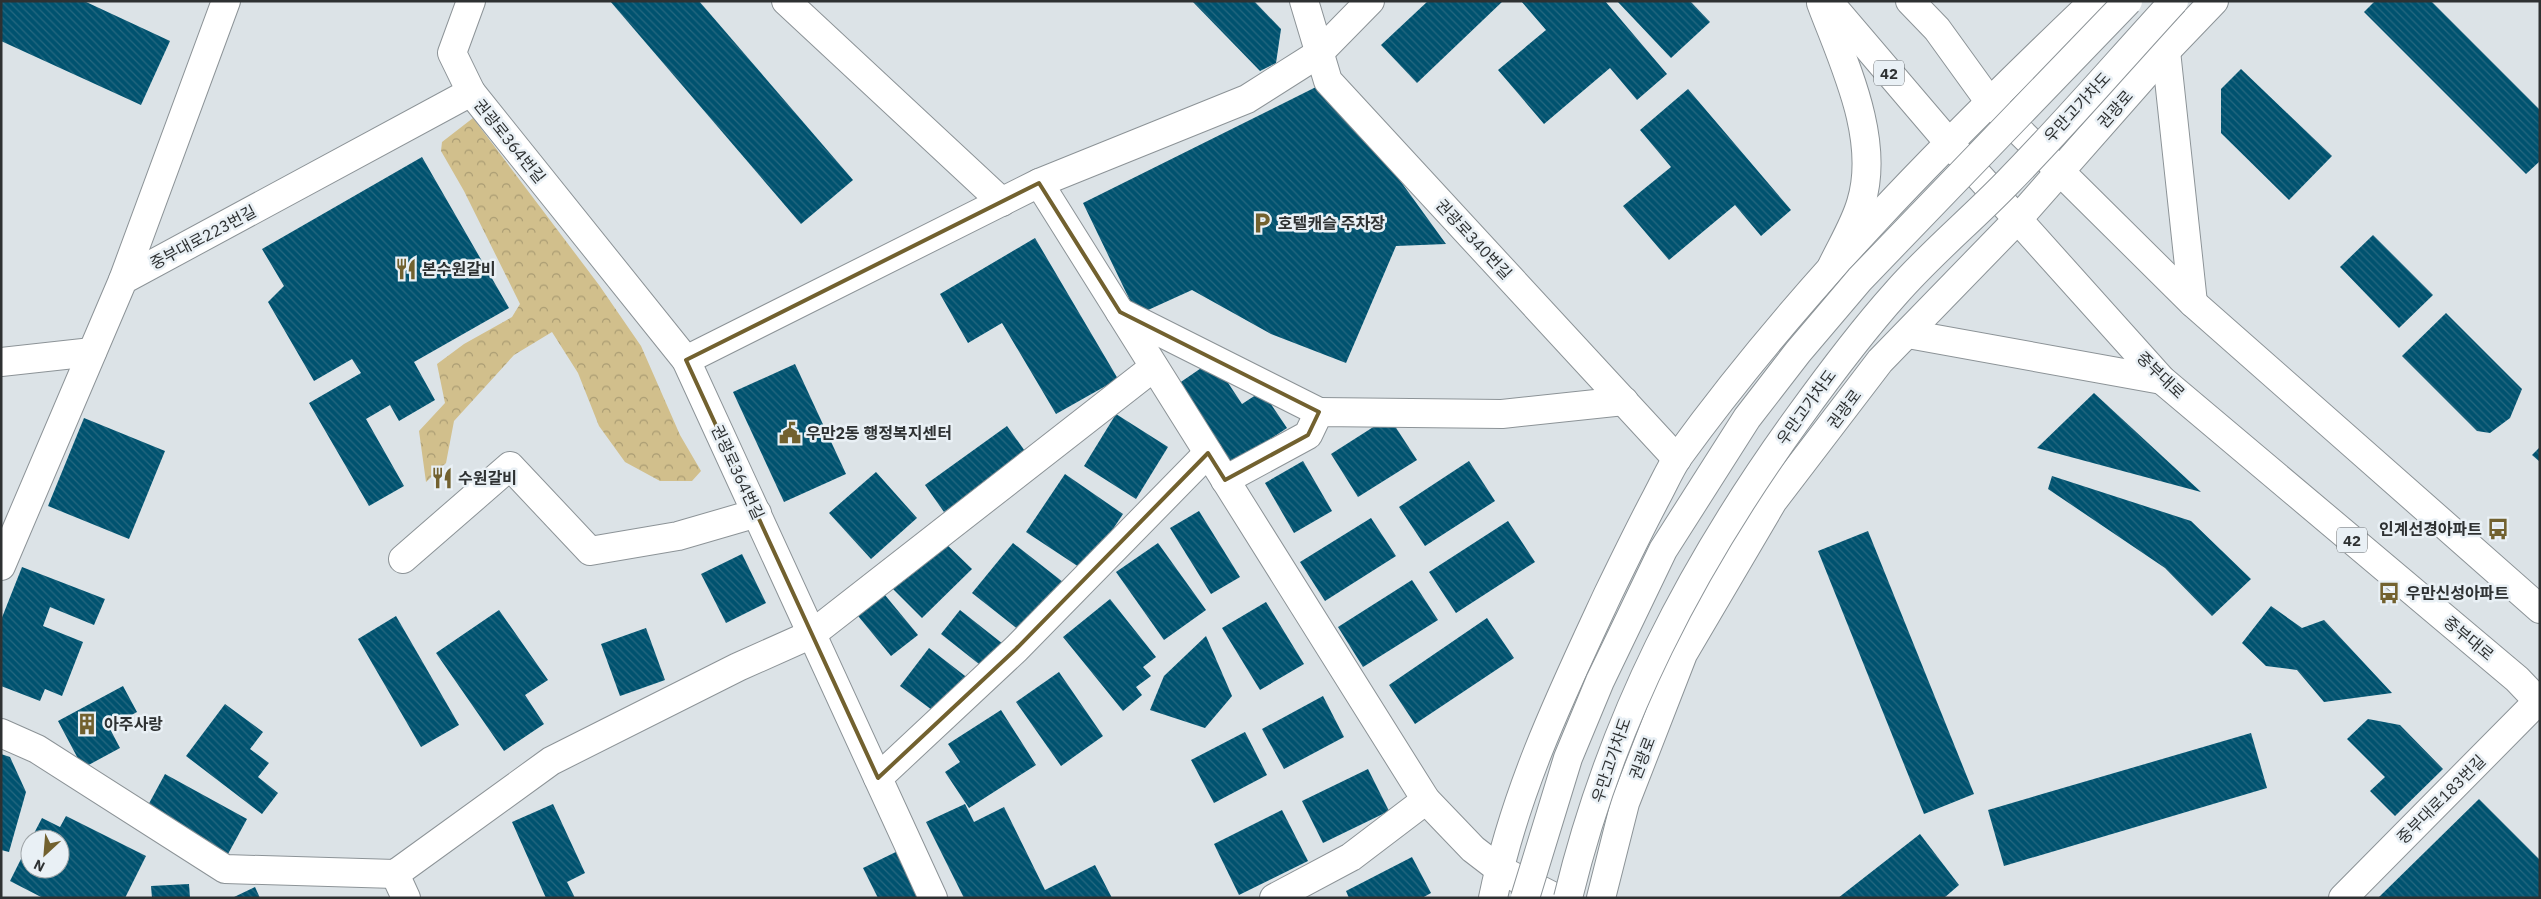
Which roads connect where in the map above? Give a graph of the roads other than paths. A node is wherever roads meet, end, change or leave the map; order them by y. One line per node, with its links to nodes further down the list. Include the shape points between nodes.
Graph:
1 (226, 1): 23 (street)
2 (471, 1): 15 (street, via 452,52)
3 (786, 1): 20 (street)
4 (1304, 1): 14 (street, 권광로340번길)
5 (1370, 1): 14 (street)
6 (1820, 1): 22 (street, via 1858,102 1866,164 1861,202)
7 (1828, 1): 17 (street, 중부대로 / 42)
8 (1910, 1): 16 (street, via 1937,29)
9 (2094, 1): 16 (street)
10 (2128, 1): 51 (street, bridge, via 1860,279 1747,418 1663,550 1600,681 1568,758)
11 (2174, 1): 53 (street, 우만고가차도, bridge, via 2006,184 1897,292 1833,369 1750,484 1669,622 1623,722 1578,857)
12 (2214, 1): 13 (street, 권광로)
13 (2166, 51): 18 (street, 권광로); 24 (street)
14 (1318, 54): 19 (street, via 1247,99); 32 (street, 권광로340번길, via 1328,81)
15 (471, 92): 23 (street, 중부대로223번길); 28 (street, 권광로364번길)
16 (1989, 101): 17 (street); 18 (street)
17 (1950, 144): 21 (street, 중부대로 / 42); 22 (street)
18 (2062, 170): 21 (street, 권광로); 24 (street)
19 (1039, 183): 20 (street); 25 (street)
20 (1002, 202): 28 (street)
21 (2017, 220): 26 (street, 권광로); 31 (street, 중부대로 / 42)
22 (1832, 266): 35 (street)
23 (123, 280): 27 (street)
24 (2194, 303): 40 (street)
25 (1120, 312): 30 (street); 33 (street)
26 (1908, 334): 31 (street); 54 (street, 권광로, via 1880,362 1774,501 1683,654 1625,803)
27 (92, 352): 29 (street); 39 (street)
28 (686, 360): 37 (street, 권광로364번길)
29 (1, 362)
30 (1154, 367): 34 (street); 41 (street)
31 (2162, 380): 42 (street, 중부대로 / 42, via 2517,679)
32 (1624, 401): 33 (street, via 1502,414); 35 (street, 권광로340번길)
33 (1320, 412): 36 (street, via 1308,435)
34 (1208, 453): 36 (street); 44 (street, via 1016,650)
35 (1677, 459): 46 (street, via 1635,538 1550,717 1515,811)
36 (1225, 480): 45 (street)
37 (757, 513): 38 (street, via 678,536 590,551 510,466); 41 (street, 권광로364번길)
38 (404, 559)
39 (1, 566)
40 (2540, 609)
41 (812, 634): 44 (street, 권광로364번길); 47 (street, via 738,667 551,761)
42 (2539, 702): 55 (street, 중부대로183번길)
43 (1, 733): 47 (street, via 37,748 224,869)
44 (878, 778): 48 (street, 권광로364번길)
45 (1426, 800): 46 (street, via 1473,849); 49 (street, via 1351,857)
46 (1499, 868): 50 (street); 52 (street)
47 (401, 886)
48 (933, 898)
49 (1274, 898)
50 (1492, 898)
51 (1525, 898)
52 (1556, 898)
53 (1568, 898)
54 (1601, 898)
55 (2343, 898)

